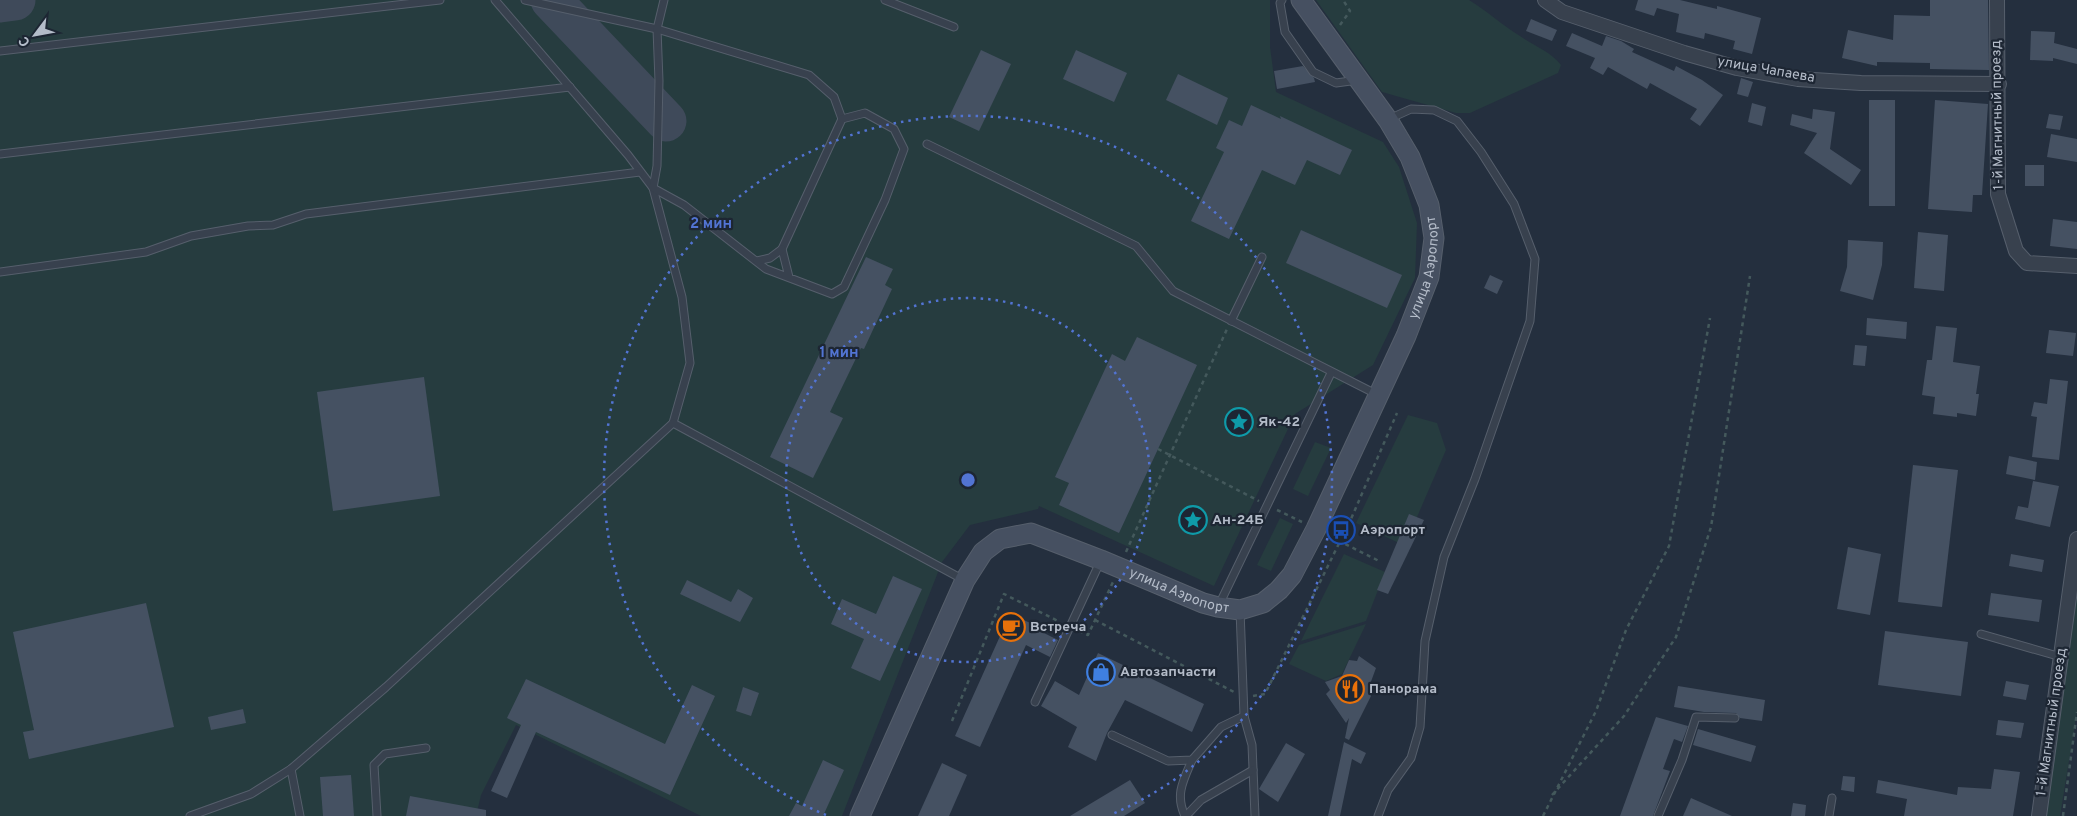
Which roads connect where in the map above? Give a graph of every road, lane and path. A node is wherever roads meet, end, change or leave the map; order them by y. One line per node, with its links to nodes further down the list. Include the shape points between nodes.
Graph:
1 (440, 0): 14 (lane)
2 (495, 0): 17 (lane)
3 (525, 0): 13 (lane)
4 (664, 0): 13 (lane)
5 (885, 0): 12 (lane)
6 (1282, 0): 15 (lane, via 1285,32 1313,72 1336,83)
7 (1301, 0): 15 (main road, улица Аэропорт)
8 (1342, 0): 11 (path, via 1350,11)
9 (1545, 0): 16 (street, улица Чапаева, via 1562,12 1600,26 1684,53 1764,73 1861,83)
10 (1997, 0): 16 (street, 1-й Магнитный проезд)
11 (1340, 25)
12 (954, 27)
13 (657, 30): 18 (lane, via 809,75 834,96); 23 (lane, via 657,166)
14 (0, 51)
15 (1359, 80): 19 (main road, улица Аэропорт)
16 (1999, 84): 27 (street, 1-й Магнитный проезд, via 1998,194 2016,251 2027,263)
17 (570, 86): 21 (lane); 22 (lane)
18 (842, 119): 24 (lane); 30 (lane, via 866,113 894,129 904,149 885,200 844,287 832,294)
19 (1388, 120): 34 (main road, улица Аэропорт, via 1423,187 1433,223 1434,252 1424,292); 66 (lane, via 1411,109 1434,110 1456,121 1481,152 1514,204 1535,259 1530,321 1444,557 1425,641 1420,727 1411,758 1388,790)
20 (927, 144): 32 (lane, via 1136,246 1173,291)
21 (0, 154)
22 (640, 172): 23 (lane); 28 (lane, via 306,214 273,225 191,236 146,252)
23 (652, 188): 26 (lane, via 684,205); 36 (lane, via 682,298 690,363)
24 (782, 249): 26 (lane, via 770,258); 30 (lane)
25 (1262, 257): 32 (lane)
26 (757, 261): 30 (lane, via 766,269)
27 (2077, 266)
28 (0, 272)
29 (1750, 276): 58 (path, via 1711,527 1676,637 1624,716)
30 (789, 277)
31 (1710, 318): 58 (path, via 1669,546 1626,630 1596,712)
32 (1231, 321): 33 (lane); 39 (path)
33 (1331, 373): 34 (lane); 41 (lane)
34 (1378, 395): 42 (main road, улица Аэропорт, via 1292,575 1263,602)
35 (1396, 413): 47 (path, via 1351,519 1265,694)
36 (672, 423): 40 (lane); 56 (lane, via 386,687)
37 (2077, 539): 46 (street, 1-й Магнитный проезд)
38 (1101, 560): 39 (main road, улица Аэропорт); 40 (main road, улица Аэропорт, via 1030,534 1000,539 983,552); 44 (lane)
39 (1120, 569): 41 (main road, улица Аэропорт); 43 (path)
40 (965, 580): 63 (main road, улица Аэропорт)
41 (1218, 607): 42 (main road, улица Аэропорт)
42 (1240, 610): 47 (lane)
43 (1095, 620): 44 (path, via 1088,635); 47 (path)
44 (1070, 626): 48 (lane); 52 (path, via 1004,594)
45 (1981, 634): 46 (lane)
46 (2061, 657): 70 (street, 1-й Магнитный проезд)
47 (1243, 698): 50 (lane)
48 (1035, 702)
49 (2077, 712): 71 (path)
50 (1244, 716): 55 (lane, via 1221,727); 57 (lane, via 1252,745)
51 (1735, 718): 68 (lane, via 1696,717)
52 (952, 722)
53 (1112, 735): 55 (lane, via 1168,761)
54 (426, 748): 62 (lane, via 385,754 374,765)
55 (1192, 760): 64 (lane, via 1179,802)
56 (291, 770): 60 (lane, via 251,794); 61 (lane)
57 (1253, 770): 64 (lane, via 1201,800); 65 (lane)
58 (1552, 795): 67 (path)
59 (1832, 798): 69 (lane)
60 (190, 816)
61 (300, 816)
62 (377, 816)
63 (860, 816)
64 (1185, 816)
65 (1255, 816)
66 (1378, 816)
67 (1543, 816)
68 (1658, 816)
69 (1830, 816)
70 (2039, 816)
71 (2063, 816)

